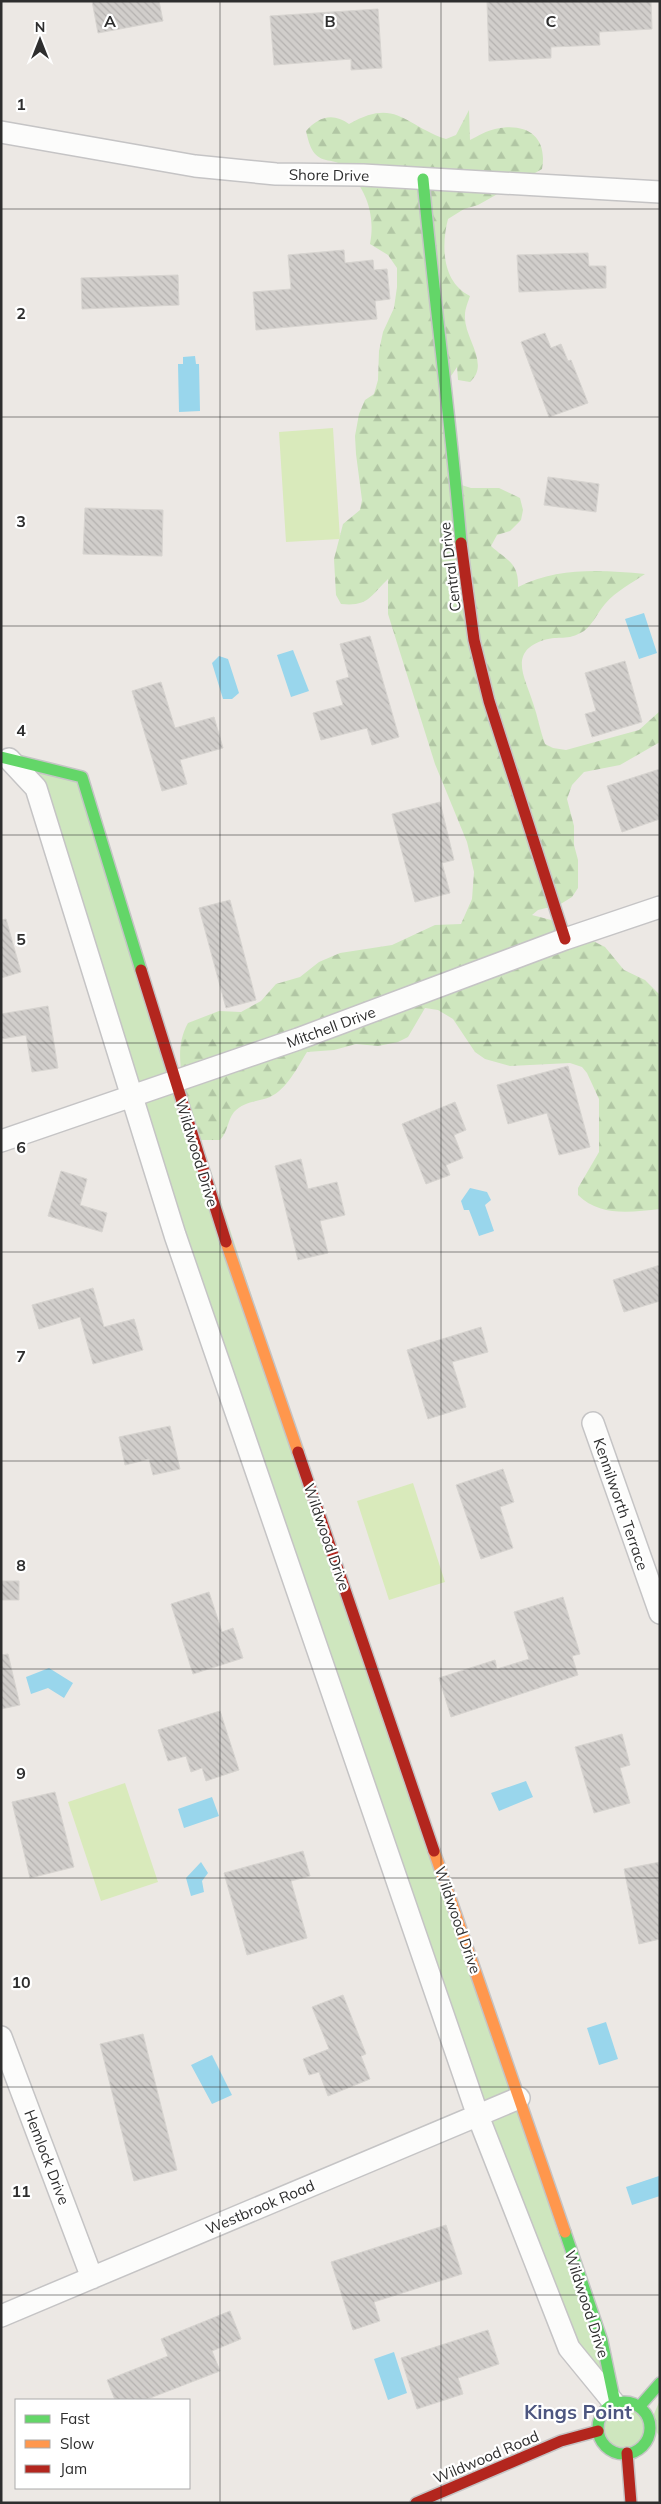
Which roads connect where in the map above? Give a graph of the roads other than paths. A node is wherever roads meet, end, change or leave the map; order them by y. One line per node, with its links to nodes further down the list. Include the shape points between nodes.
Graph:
1 (1, 132): 2 (street, Shore Drive, via 195,166 276,174 364,175)
2 (423, 180): 3 (street, Shore Drive); 6 (street, Central Drive, via 474,640 489,701)
3 (660, 192)
4 (5, 758): 7 (street, Wildwood Drive, via 82,777); 8 (street, Wildwood Drive, via 36,788)
5 (660, 907): 6 (street, Mitchell Drive)
6 (565, 939): 7 (street, Mitchell Drive, via 298,1039)
7 (175, 1081): 8 (street, Mitchell Drive); 13 (street, Wildwood Drive, via 216,1214)
8 (133, 1096): 9 (street, Mitchell Drive); 14 (street, Wildwood Drive, via 176,1235)
9 (1, 1141)
10 (593, 1424): 11 (street, Kennilworth Terrace)
11 (660, 1613)
12 (1, 2037): 15 (street, Hemlock Drive)
13 (519, 2098): 14 (street, Westbrook Road); 18 (street, Wildwood Drive, via 602,2341)
14 (478, 2116): 15 (street, Westbrook Road); 18 (street, Wildwood Drive, via 569,2348)
15 (92, 2278): 16 (street, Westbrook Road)
16 (1, 2316)
17 (660, 2383): 19 (street)
18 (615, 2403): 19 (street, via 627,2402); 20 (street, via 603,2411)
19 (638, 2407): 21 (street, via 648,2421 647,2438)
20 (598, 2431): 21 (street, via 605,2445 619,2453); 22 (street, Wildwood Road, via 562,2441)
21 (627, 2453): 23 (street)
22 (416, 2503)
23 (631, 2503)

